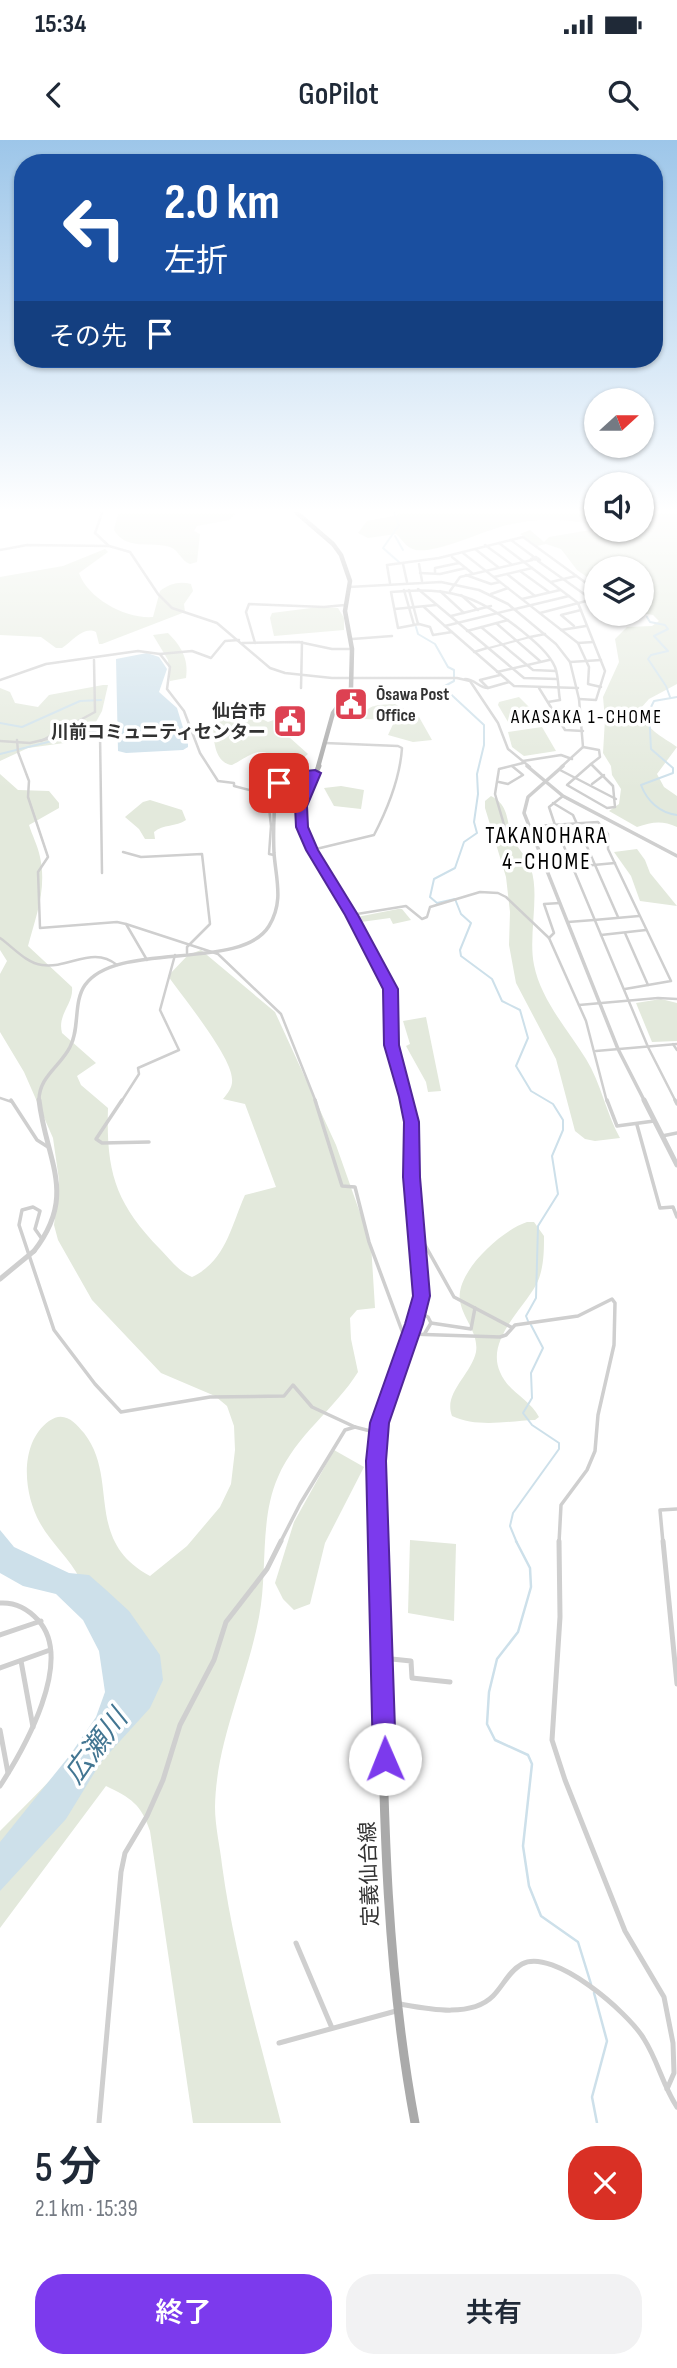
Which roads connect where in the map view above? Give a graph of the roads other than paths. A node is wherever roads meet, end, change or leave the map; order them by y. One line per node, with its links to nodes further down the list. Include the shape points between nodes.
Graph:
1 (345, 605): 41 (main road, 定義仙台線)
2 (436, 605): 24 (street)
3 (171, 606): 43 (street, via 219,624)
4 (247, 606): 46 (street)
5 (287, 606): 6 (street)
6 (339, 606)
7 (433, 606): 15 (street)
8 (456, 606): 21 (street)
9 (473, 606): 19 (street)
10 (491, 606): 19 (street); 22 (street)
11 (509, 606): 18 (street)
12 (531, 606): 18 (street); 23 (street)
13 (568, 606): 23 (street)
14 (579, 606): 20 (street)
15 (424, 607): 17 (street); 30 (street)
16 (395, 608): 17 (street); 29 (street, via 398,628)
17 (412, 608): 29 (street)
18 (515, 609): 22 (street); 38 (street)
19 (478, 610): 21 (street)
20 (581, 610): 26 (street); 31 (street, via 561,615)
21 (464, 613): 24 (street)
22 (499, 613): 25 (street); 27 (street)
23 (539, 613): 35 (street)
24 (450, 616): 27 (street)
25 (508, 620): 28 (street); 40 (street)
26 (584, 620)
27 (458, 623): 30 (street); 36 (street)
28 (496, 624): 34 (street); 42 (street)
29 (416, 625): 37 (street, via 430,627 433,635)
30 (445, 626): 37 (street)
31 (574, 626): 32 (street); 35 (street)
32 (584, 626)
33 (586, 626): 45 (street)
34 (481, 627): 36 (street); 48 (street)
35 (561, 630): 47 (street)
36 (467, 631): 49 (street)
37 (452, 632): 51 (street)
38 (545, 634): 40 (street); 58 (street)
39 (392, 636): 41 (street)
40 (530, 638): 42 (street); 54 (street)
41 (352, 639): 50 (main road, 定義仙台線)
42 (516, 641): 48 (street); 56 (street)
43 (240, 642): 46 (street); 52 (street, via 225,640 211,658 192,651); 63 (street, via 271,669)
44 (302, 642): 46 (street); 50 (street); 63 (street)
45 (593, 642): 47 (street); 55 (street)
46 (255, 643)
47 (578, 643): 57 (street)
48 (502, 645): 49 (street); 59 (street)
49 (487, 648): 51 (street); 60 (street)
50 (352, 649): 64 (main road, 定義仙台線)
51 (474, 652): 62 (street)
52 (160, 654): 53 (street, via 139,651); 104 (street, via 170,667 167,689 184,711 200,753 218,781 268,797 269,854)
53 (96, 659): 67 (street, via 46,664); 82 (street, via 92,662 95,712)
54 (550, 660): 56 (street); 61 (street)
55 (601, 660): 57 (street); 69 (street, via 606,671)
56 (540, 661): 59 (street)
57 (587, 661): 58 (street); 69 (street, via 588,684)
58 (570, 662): 74 (street)
59 (526, 665): 60 (street); 61 (street, via 533,670)
60 (512, 668): 62 (street); 66 (street, via 524,678)
61 (556, 671): 66 (street)
62 (499, 673): 68 (street); 71 (street, via 480,680)
63 (301, 674): 64 (street); 70 (street)
64 (352, 678): 65 (street); 83 (main road, 定義仙台線, via 351,688 333,713)
65 (465, 679): 71 (street); 86 (street, via 473,683 508,749)
66 (557, 679): 73 (street)
67 (0, 681)
68 (509, 682): 71 (street); 72 (street, via 516,687)
69 (601, 687): 75 (street, via 596,700)
70 (301, 688)
71 (488, 688)
72 (539, 688): 73 (street); 76 (street)
73 (558, 688): 74 (street); 76 (street, via 560,700)
74 (578, 688): 75 (street)
75 (579, 699): 77 (street)
76 (548, 702): 78 (street)
77 (580, 709): 78 (street); 79 (street)
78 (554, 710): 79 (street, via 565,730)
79 (583, 731): 84 (street)
80 (17, 740): 81 (street); 82 (street); 117 (street, via 29,781 28,797 48,857 38,873 40,928)
81 (0, 741)
82 (41, 741): 110 (street, via 87,731 101,736)
83 (326, 743): 90 (main road, 定義仙台線); 102 (street, via 398,746 402,752 398,775 374,835)
84 (583, 747): 85 (street); 87 (street, via 599,750 600,757)
85 (572, 759): 86 (street, via 561,755); 89 (street)
86 (522, 762): 88 (street); 93 (street)
87 (591, 764): 91 (street); 92 (street)
88 (512, 765): 94 (street, via 499,769); 94 (street, via 523,775)
89 (560, 770): 92 (street); 93 (street)
90 (315, 773): 102 (main road, 定義仙台線, via 301,814); 104 (street, via 289,776 279,783)
91 (604, 775): 95 (street); 97 (street, via 617,790)
92 (577, 777): 95 (street); 97 (street, via 567,785 607,808 615,807)
93 (546, 781): 96 (street); 101 (street, via 526,800 524,813)
94 (499, 782): 101 (street, via 495,794 505,828)
95 (591, 785): 97 (street)
96 (563, 796): 98 (street); 105 (street)
97 (616, 799)
98 (553, 803): 99 (street, via 573,815); 100 (street, via 549,807)
99 (576, 823): 100 (street); 106 (street, via 598,822 605,829); 107 (street)
100 (555, 825): 101 (street); 108 (street)
101 (530, 827): 109 (street)
102 (312, 850): 112 (main road, 定義仙台線)
103 (123, 852): 123 (street, via 141,857 202,854 210,924)
104 (274, 855): 124 (street, via 280,898 270,924 252,940)
105 (677, 856)
106 (615, 863): 107 (street); 113 (street)
107 (595, 865): 108 (street); 114 (street)
108 (572, 867): 109 (street); 115 (street)
109 (548, 869): 111 (street)
110 (102, 873)
111 (560, 903): 116 (street); 122 (street, via 544,904 554,933)
112 (352, 915): 122 (street, via 406,906 422,919 430,907 478,893 501,893); 150 (main road, 定義仙台線, via 390,989 391,1045 411,1122)
113 (639, 916): 114 (street); 118 (street)
114 (618, 917): 115 (street)
115 (594, 920): 116 (street); 120 (street)
116 (568, 922): 133 (street)
117 (126, 924): 123 (street); 127 (street)
118 (646, 930): 119 (street); 129 (street, via 671,981)
119 (625, 933): 120 (street); 129 (street)
120 (601, 934): 130 (street)
121 (0, 938): 128 (street, via 38,965 98,957 111,959)
122 (549, 938): 134 (street, via 557,965)
123 (191, 943): 124 (street); 125 (street)
124 (209, 951): 125 (street); 159 (street, via 235,968 284,1018 342,1186 355,1187 369,1242)
125 (187, 953): 126 (street)
126 (175, 955): 127 (street); 146 (street, via 158,1005 179,1050 138,1068 139,1074 96,1139 102,1143)
127 (147, 960): 128 (street)
128 (119, 967): 147 (street, via 85,984 71,1044 40,1088)
129 (648, 985): 130 (street)
130 (625, 989): 132 (street)
131 (677, 999): 132 (street)
132 (629, 1000): 133 (street); 136 (street)
133 (599, 1003): 134 (street); 137 (street)
134 (579, 1005): 138 (street)
135 (675, 1044): 136 (street); 139 (street)
136 (648, 1047): 137 (street); 141 (street)
137 (618, 1049): 138 (street); 142 (street)
138 (596, 1051): 143 (street, via 617,1126)
139 (677, 1051)
140 (0, 1098): 147 (street, via 11,1100 37,1140)
141 (677, 1104)
142 (654, 1121): 143 (street); 145 (street)
143 (637, 1124): 149 (street, via 660,1208 673,1207)
144 (677, 1133): 145 (street)
145 (662, 1136): 148 (street)
146 (149, 1142)
147 (48, 1147): 151 (street, via 58,1201)
148 (677, 1166)
149 (677, 1217)
150 (415, 1228): 153 (street, via 454,1297); 154 (main road, 定義仙台線, via 422,1275)
151 (44, 1240): 152 (street, bridge); 160 (street, via 35,1229 40,1211 22,1209 19,1225 54,1330 121,1412 210,1397 284,1396 293,1385 312,1407)
152 (0, 1279)
153 (475, 1308): 155 (street, via 471,1329); 156 (street)
154 (418, 1312): 155 (street); 158 (main road, 定義仙台線)
155 (431, 1323): 157 (street)
156 (511, 1327): 157 (street, via 500,1337); 181 (street, via 562,1321 595,1311 612,1299 615,1303 616,1334 593,1459 559,1512 560,1618 552,1740 625,1931 664,1997 674,2073)
157 (425, 1333): 158 (street)
158 (410, 1334): 159 (main road, 定義仙台線)
159 (406, 1344): 161 (main road, 定義仙台線)
160 (355, 1427): 161 (street); 183 (street, via 345,1430 267,1569 226,1622 214,1660 180,1725 160,1787 125,1853)
161 (378, 1433): 167 (main road, 定義仙台線)
162 (677, 1509): 170 (street, via 660,1510)
163 (0, 1603): 164 (street, via 23,1608)
164 (41, 1621): 165 (street); 166 (street)
165 (0, 1636)
166 (50, 1650): 168 (street); 173 (street, via 44,1696)
167 (382, 1658): 171 (street, via 411,1661 412,1678); 178 (main road, 定義仙台線)
168 (21, 1661): 169 (street); 173 (street)
169 (0, 1668)
170 (676, 1676): 172 (street)
171 (450, 1682)
172 (677, 1684)
173 (33, 1728): 175 (street)
174 (0, 1730): 175 (street)
175 (8, 1774): 176 (street)
176 (0, 1786)
177 (296, 1943): 179 (street)
178 (396, 2007): 179 (street); 181 (street, via 478,2005 491,1998 514,1969 532,1959 548,1961 598,1993 639,2031); 184 (main road, 定義仙台線)
179 (332, 2029): 180 (street)
180 (279, 2043)
181 (667, 2089): 182 (street)
182 (677, 2107)
183 (99, 2123)
184 (415, 2123)

